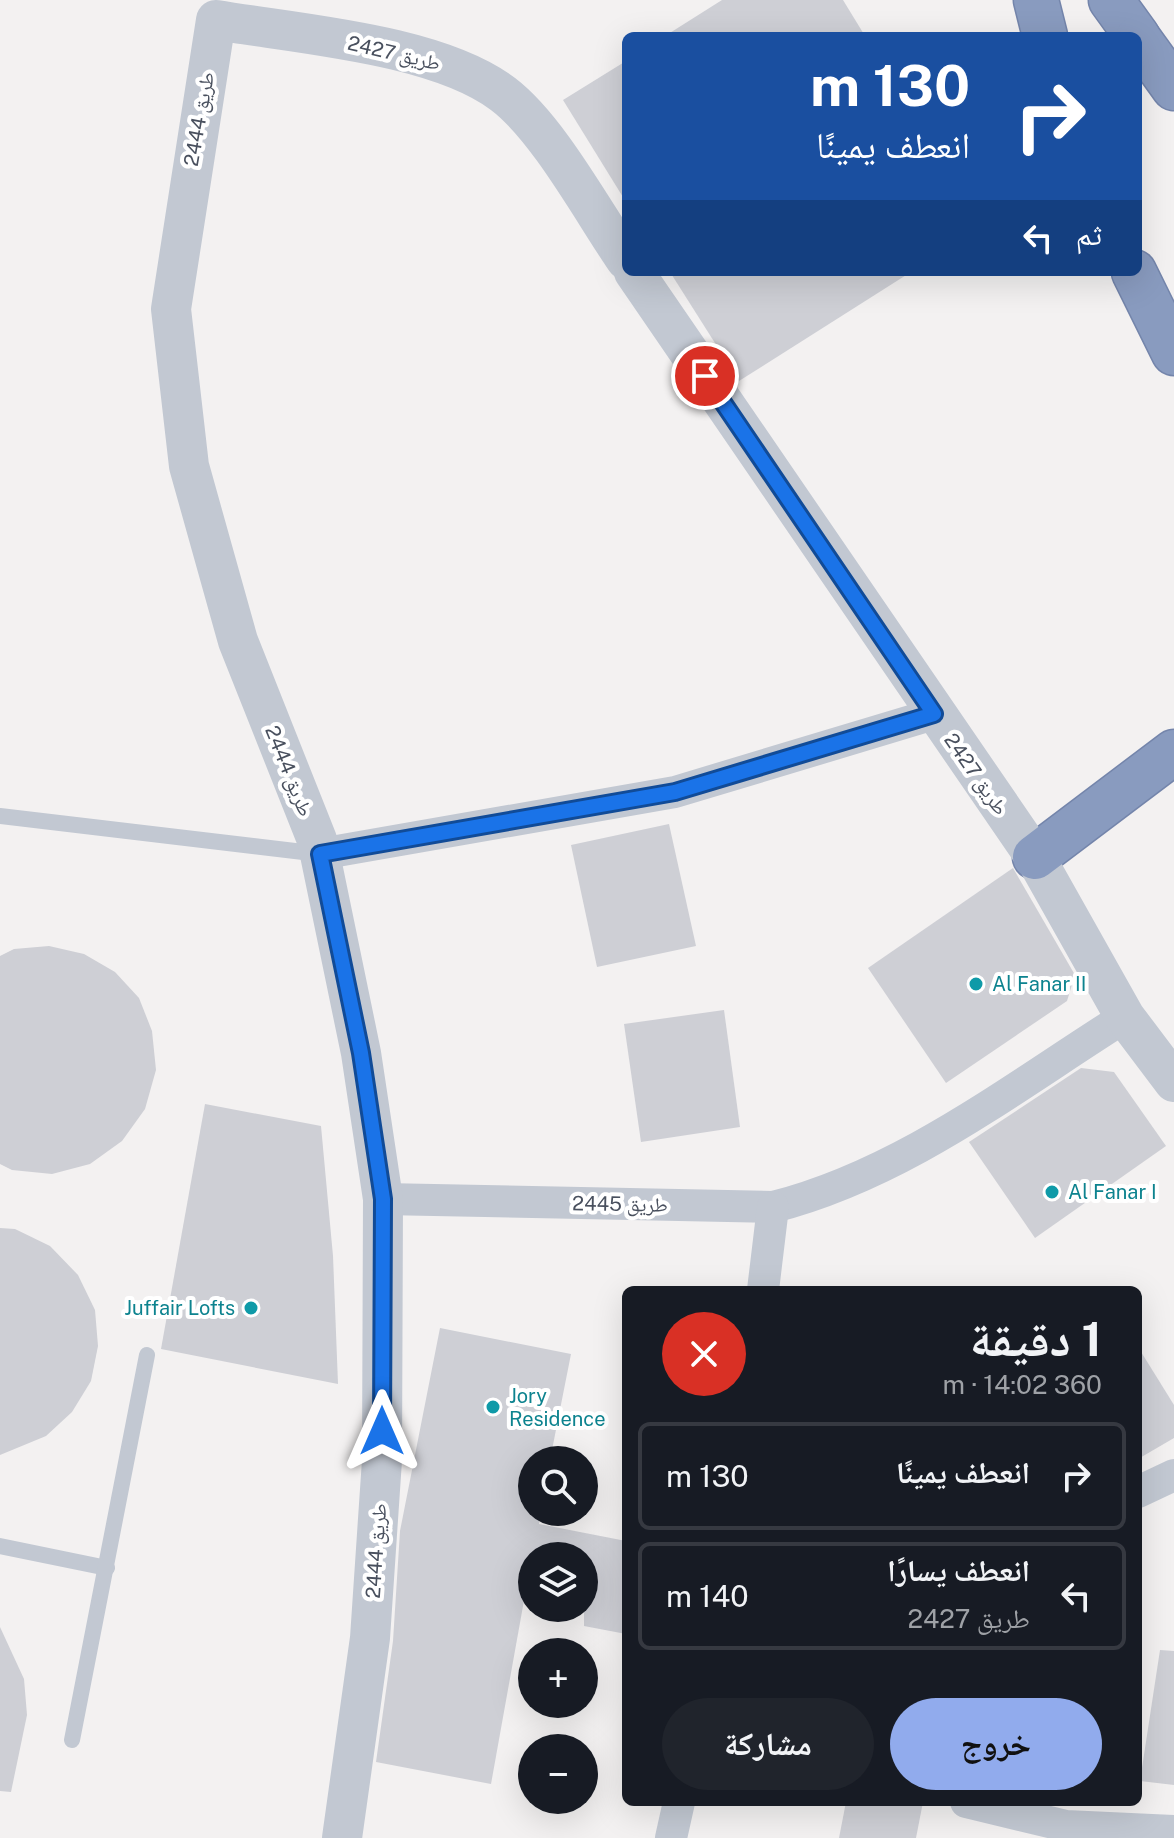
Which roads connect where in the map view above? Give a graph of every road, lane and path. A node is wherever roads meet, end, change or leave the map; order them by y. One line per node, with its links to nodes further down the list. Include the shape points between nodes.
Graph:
1 (1036, 0): 4 (highway)
2 (1111, 0): 5 (highway)
3 (218, 10): 8 (street, طريق 2427, via 429,58 469,73 504,95 544,139); 15 (street, طريق 2444, via 171,309 178,389 189,466 238,641)
4 (1044, 32)
5 (1133, 32)
6 (1142, 44): 7 (highway)
7 (1174, 88)
8 (622, 254)
9 (637, 276): 12 (street, طريق 2427)
10 (1136, 276): 11 (highway)
11 (1174, 353)
12 (934, 714): 15 (street, via 675,792); 16 (street, طريق 2427)
13 (1174, 752): 16 (highway)
14 (0, 816): 15 (lane)
15 (320, 854): 19 (street, طريق 2444, via 361,1053)
16 (1035, 857): 17 (street, طريق 2427)
17 (1125, 1017): 18 (street, طريق 2427); 20 (street, طريق 2445, via 891,1165 824,1194)
18 (1174, 1082)
19 (383, 1199): 20 (street, طريق 2445); 31 (street, طريق 2444, via 382,1460 370,1638)
20 (773, 1207): 21 (street)
21 (763, 1286)
22 (147, 1355): 26 (lane)
23 (1174, 1475): 24 (street)
24 (1142, 1490)
25 (0, 1546): 26 (lane)
26 (107, 1568): 27 (lane)
27 (72, 1740)
28 (678, 1806): 32 (street)
29 (983, 1806): 30 (street, via 1066,1826)
30 (1174, 1831)
31 (342, 1838)
32 (671, 1838)

